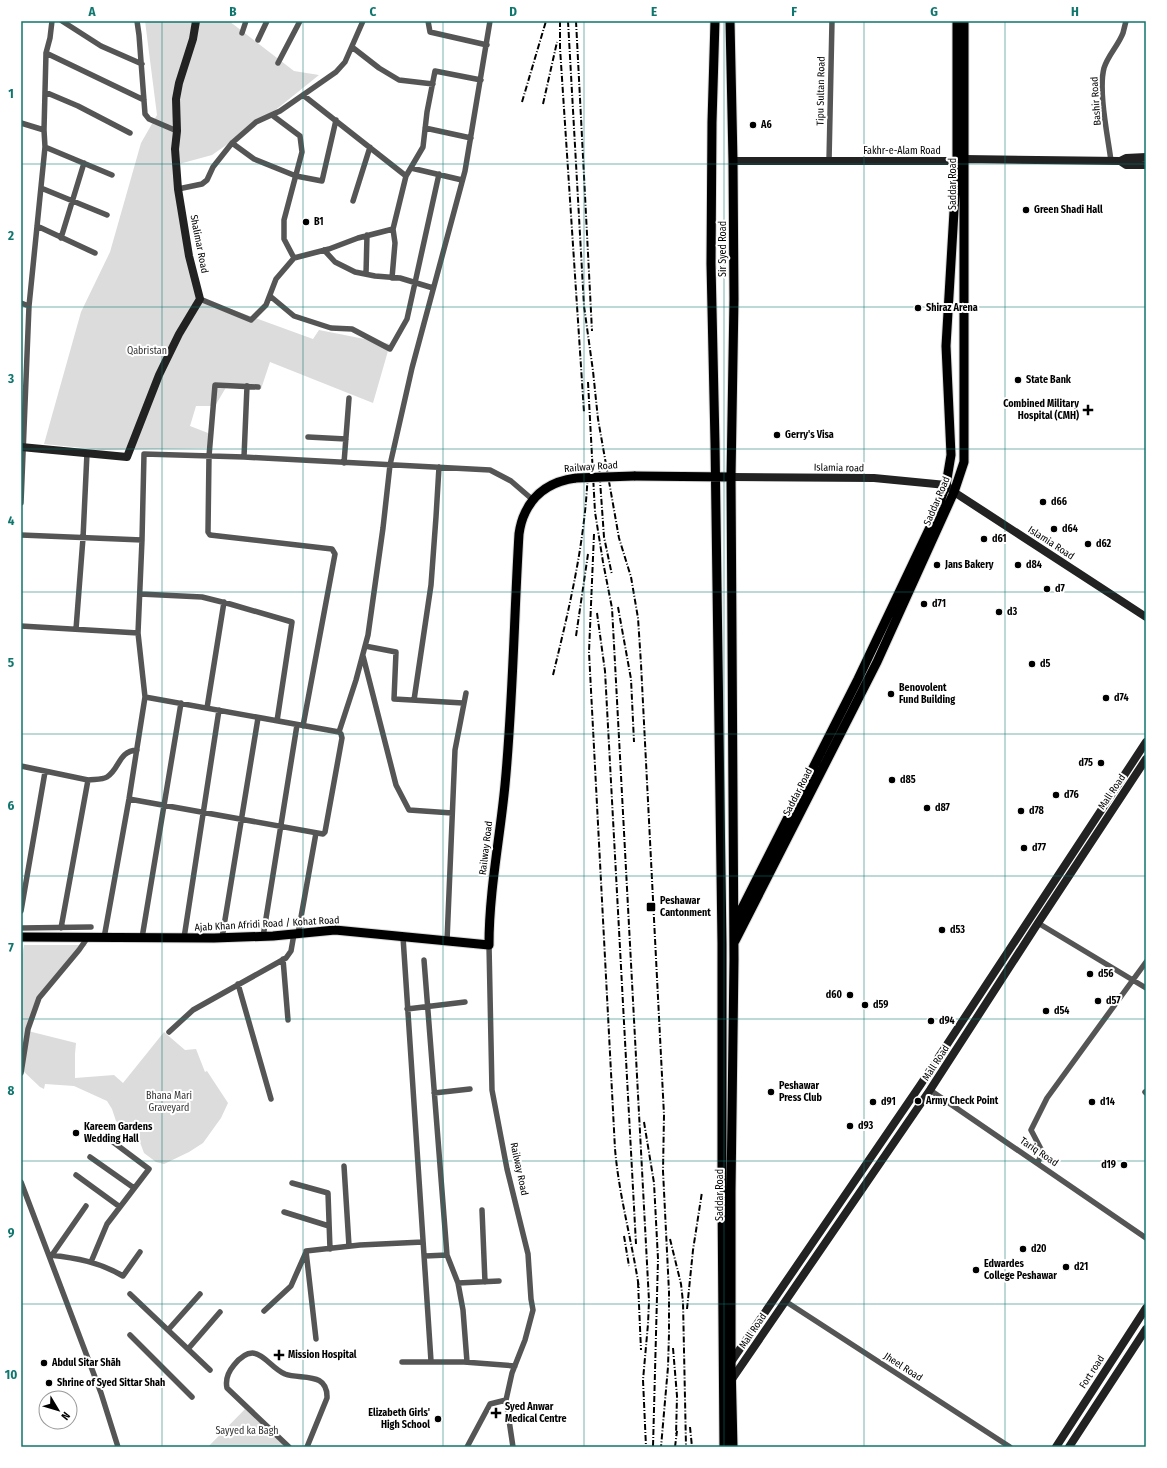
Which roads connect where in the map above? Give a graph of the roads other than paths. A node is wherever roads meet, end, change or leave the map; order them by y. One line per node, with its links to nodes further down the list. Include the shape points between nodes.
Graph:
1 (52, 21): 21 (street)
2 (62, 21): 23 (street, via 101,46)
3 (137, 21): 23 (street)
4 (196, 21): 34 (street, Shalimar Road, via 193,39 178,83)
5 (246, 21): 17 (street)
6 (267, 21): 18 (street)
7 (300, 21): 22 (street)
8 (363, 21): 20 (street)
9 (428, 21): 19 (street, via 430,32)
10 (490, 21): 19 (street)
11 (715, 21): 86 (main road, Saddar Road, via 710,264)
12 (730, 21): 42 (main road, Sir Syed Road)
13 (832, 21): 43 (street, Tipu Sultan Road)
14 (957, 21): 41 (main road, Saddar Road)
15 (964, 21): 41 (main road, Saddar Road)
16 (1126, 21): 44 (street, Bashir Road, via 1123,33 1104,67 1102,78 1104,104)
17 (242, 33)
18 (258, 40)
19 (487, 45): 24 (street)
20 (352, 47): 25 (street, via 399,80); 27 (street, via 345,62 336,72)
21 (46, 53): 26 (street); 28 (street)
22 (278, 63)
23 (142, 64): 28 (street)
24 (481, 80): 25 (street, via 435,71); 36 (street)
25 (432, 84): 32 (street)
26 (45, 92): 33 (street); 35 (street)
27 (303, 95): 29 (street); 30 (street)
28 (144, 100): 34 (street, via 147,117)
29 (272, 115): 37 (street, via 256,122); 50 (street, via 300,136 302,152)
30 (336, 120): 39 (street); 50 (street, via 322,181)
31 (21, 123): 33 (street)
32 (425, 128): 36 (street); 47 (street, via 423,147)
33 (44, 130): 38 (street)
34 (177, 131): 54 (street, Shalimar Road, via 175,149)
35 (130, 133)
36 (471, 138): 52 (street)
37 (232, 143): 50 (street, via 254,159); 54 (street, via 213,167 207,180 202,184)
38 (45, 147): 45 (street); 53 (street)
39 (370, 147): 51 (street); 56 (street)
40 (1146, 157): 44 (street, Fakhr-e-Alam Road)
41 (961, 160): 43 (street, Fakhr-e-Alam Road); 44 (street, Fakhr-e-Alam Road); 88 (main road, Saddar Road, via 946,346 951,456); 89 (main road, Saddar Road, via 964,462)
42 (733, 161): 43 (street, Fakhr-e-Alam Road); 87 (main road, Sir Syed Road)
43 (829, 161)
44 (1115, 161): 46 (street, Fakhr-e-Alam Road, via 1126,166)
45 (84, 163): 49 (street); 55 (street)
46 (1146, 165)
47 (411, 168): 48 (street); 51 (street)
48 (439, 174): 52 (street); 67 (street)
49 (112, 175)
50 (296, 176): 64 (street, via 284,220 284,239)
51 (406, 176): 59 (street)
52 (462, 180): 68 (street)
53 (41, 188): 55 (street); 58 (street)
54 (178, 189): 70 (street, Shalimar Road, via 189,256)
55 (73, 201): 57 (street); 61 (street)
56 (353, 201)
57 (107, 215)
58 (37, 226): 61 (street); 72 (street)
59 (393, 229): 60 (street); 66 (street, via 395,243)
60 (368, 235): 62 (street); 65 (street)
61 (61, 238): 63 (street)
62 (324, 250): 64 (street); 65 (street, via 335,262 355,272)
63 (95, 253)
64 (294, 258): 69 (street, via 276,279)
65 (366, 274): 66 (street)
66 (392, 278): 67 (street)
67 (416, 283): 68 (street); 69 (street, via 407,319 390,349 352,329 331,328 294,316)
68 (433, 288): 84 (street)
69 (270, 296): 70 (street, via 266,305 251,320)
70 (200, 299): 80 (street, via 159,375 128,457)
71 (21, 303): 72 (street)
72 (29, 306): 73 (street)
73 (24, 375): 79 (street)
74 (247, 386): 75 (street); 81 (street, via 215,385); 82 (street)
75 (258, 387)
76 (349, 398): 78 (street)
77 (308, 437): 78 (street)
78 (346, 439): 83 (street)
79 (22, 448): 80 (street); 91 (street)
80 (87, 453): 93 (street)
81 (209, 456): 82 (street); 94 (street, via 144,454); 113 (street, via 210,535 334,551)
82 (244, 457): 83 (street)
83 (344, 462): 84 (street)
84 (390, 465): 85 (street); 101 (street)
85 (439, 467): 90 (street, via 490,470 511,481); 105 (street, via 431,586)
86 (716, 476): 87 (main road, Railway Road); 90 (main road, Railway Road, bridge, via 576,478 562,480 544,489); 149 (main road, Saddar Road)
87 (731, 477): 88 (street, Islamia road, via 874,478); 133 (main road, Saddar Road)
88 (946, 485): 89 (street, Islamia Road); 130 (main road, Saddar Road, via 933,521)
89 (954, 492): 97 (street, Islamia Road); 130 (main road, Saddar Road, via 877,662)
90 (533, 500): 148 (main road, Railway Road, via 524,513 519,534 505,785)
91 (21, 503)
92 (21, 535): 93 (street)
93 (83, 538): 94 (street); 99 (street)
94 (142, 540): 95 (street)
95 (140, 594): 96 (street, via 202,597); 100 (street)
96 (224, 602): 108 (street); 111 (street, via 292,622)
97 (1146, 617)
98 (21, 626): 99 (street)
99 (76, 629): 100 (street)
100 (138, 633): 104 (street)
101 (365, 646): 102 (street); 105 (street, via 396,652 394,699)
102 (363, 654): 114 (street); 126 (street, via 396,785 409,810)
103 (466, 693): 106 (street)
104 (145, 697): 107 (street); 116 (street)
105 (414, 700): 106 (street)
106 (463, 703): 126 (street, via 455,750)
107 (182, 704): 108 (street); 124 (street)
108 (207, 708): 109 (street)
109 (219, 710): 110 (street); 125 (street)
110 (258, 718): 111 (street); 127 (street)
111 (277, 721): 112 (street)
112 (297, 725): 113 (street); 128 (street)
113 (303, 726): 114 (street)
114 (338, 732): 129 (street, via 342,738 325,832)
115 (1146, 742): 121 (street, Mall Road)
116 (137, 750): 120 (street, via 128,751 108,776); 123 (street)
117 (1146, 759): 122 (street, Mall Road)
118 (21, 766): 119 (street)
119 (45, 772): 120 (street); 131 (street)
120 (88, 780): 136 (street)
121 (1120, 782): 122 (street); 162 (street, Mall Road)
122 (1128, 786): 132 (street, Mall Road)
123 (129, 799): 124 (street); 142 (street)
124 (164, 805): 125 (street); 143 (street)
125 (203, 812): 127 (street); 144 (street)
126 (452, 813): 146 (street)
127 (241, 819): 128 (street); 145 (street)
128 (281, 827): 129 (street); 141 (street)
129 (316, 833): 137 (street)
130 (766, 871): 133 (main road, Saddar Road); 147 (main road, Saddar Road)
131 (21, 911)
132 (1038, 923): 153 (street); 164 (street, Mall Road)
133 (734, 924): 147 (main road, Saddar Road); 149 (main road, Saddar Road)
134 (91, 927): 136 (street)
135 (21, 928): 136 (street)
136 (61, 928)
137 (296, 934): 138 (main road, Ajab Khan Afridi Road / Kohat Road, via 335,930); 141 (main road, Ajab Khan Afridi Road / Kohat Road); 150 (street, via 291,951)
138 (403, 936): 146 (main road, Ajab Khan Afridi Road / Kohat Road); 158 (street)
139 (21, 937): 140 (main road, Ajab Khan Afridi Road / Kohat Road)
140 (88, 937): 142 (main road, Ajab Khan Afridi Road / Kohat Road); 161 (street, via 39,998 28,1029)
141 (264, 937): 145 (main road, Ajab Khan Afridi Road / Kohat Road)
142 (104, 938): 143 (main road, Ajab Khan Afridi Road / Kohat Road)
143 (142, 938): 144 (main road, Ajab Khan Afridi Road / Kohat Road)
144 (184, 938): 145 (main road, Ajab Khan Afridi Road / Kohat Road)
145 (222, 938)
146 (447, 941): 148 (main road, Ajab Khan Afridi Road / Kohat Road)
147 (734, 942): 207 (main road, Saddar Road)
148 (488, 944): 208 (street, Railway Road, via 492,1090 507,1168 528,1254 530,1299 533,1310)
149 (722, 944): 210 (main road, Saddar Road)
150 (283, 959): 154 (street); 159 (street)
151 (424, 960): 157 (street)
152 (1146, 962): 153 (street)
153 (1133, 979): 155 (street); 169 (street, via 1047,1098 1031,1130 1042,1150)
154 (238, 984): 160 (street, via 193,1010); 166 (street)
155 (1146, 988)
156 (466, 1002): 157 (street)
157 (427, 1007): 158 (street); 165 (street)
158 (407, 1009): 181 (street)
159 (288, 1020)
160 (169, 1032)
161 (21, 1073)
162 (921, 1084): 164 (street, Tariq Road); 207 (street, Mall Road)
163 (470, 1089): 165 (street)
164 (930, 1090): 169 (street, Tariq Road); 195 (street, Mall Road)
165 (434, 1093): 187 (street)
166 (271, 1099)
167 (105, 1136): 174 (street, via 148,1169)
168 (90, 1157): 174 (street)
169 (1038, 1163): 180 (street, Tariq Road)
170 (344, 1166): 182 (street)
171 (76, 1175): 176 (street)
172 (21, 1182): 186 (street)
173 (292, 1183): 179 (street, via 328,1194)
174 (134, 1188): 176 (street)
175 (86, 1206): 186 (street)
176 (120, 1207): 189 (street, via 107,1224)
177 (482, 1210): 191 (street)
178 (284, 1212): 179 (street)
179 (329, 1226): 183 (street)
180 (1146, 1238)
181 (424, 1242): 182 (street); 188 (street)
182 (349, 1246): 183 (street)
183 (330, 1249): 184 (street)
184 (306, 1251): 197 (street, via 291,1286); 202 (street)
185 (140, 1252): 189 (street, via 123,1276 108,1267)
186 (50, 1255): 189 (street); 213 (street, via 101,1392)
187 (447, 1255): 188 (street); 192 (street)
188 (425, 1256): 204 (street)
189 (91, 1262)
190 (499, 1281): 191 (street)
191 (485, 1282): 192 (street)
192 (458, 1283): 206 (street)
193 (130, 1294): 200 (street)
194 (200, 1294): 200 (street)
195 (785, 1301): 210 (street, Mall Road); 220 (street, Jheel Road)
196 (1146, 1308): 221 (street, Fort road)
197 (264, 1311)
198 (220, 1312): 203 (street)
199 (1146, 1329): 222 (street)
200 (168, 1330): 203 (street)
201 (130, 1335): 211 (street)
202 (316, 1339)
203 (188, 1349): 209 (street)
204 (431, 1361): 205 (street); 206 (street)
205 (402, 1362)
206 (467, 1362): 208 (street)
207 (731, 1362): 210 (main road, Saddar Road)
208 (515, 1366): 212 (street, Railway Road)
209 (210, 1370)
210 (727, 1378): 218 (main road, Saddar Road, via 723,1394); 219 (main road, Saddar Road)
211 (192, 1398)
212 (506, 1400): 216 (street, via 490,1404); 217 (street)
213 (118, 1447)
214 (289, 1447): 215 (street, via 227,1388 227,1377 231,1369 244,1356 255,1353 284,1374 312,1378 323,1384 328,1398)
215 (307, 1447)
216 (467, 1447)
217 (513, 1447)
218 (724, 1447)
219 (734, 1447)
220 (1010, 1447)
221 (1056, 1447)
222 (1069, 1447)

